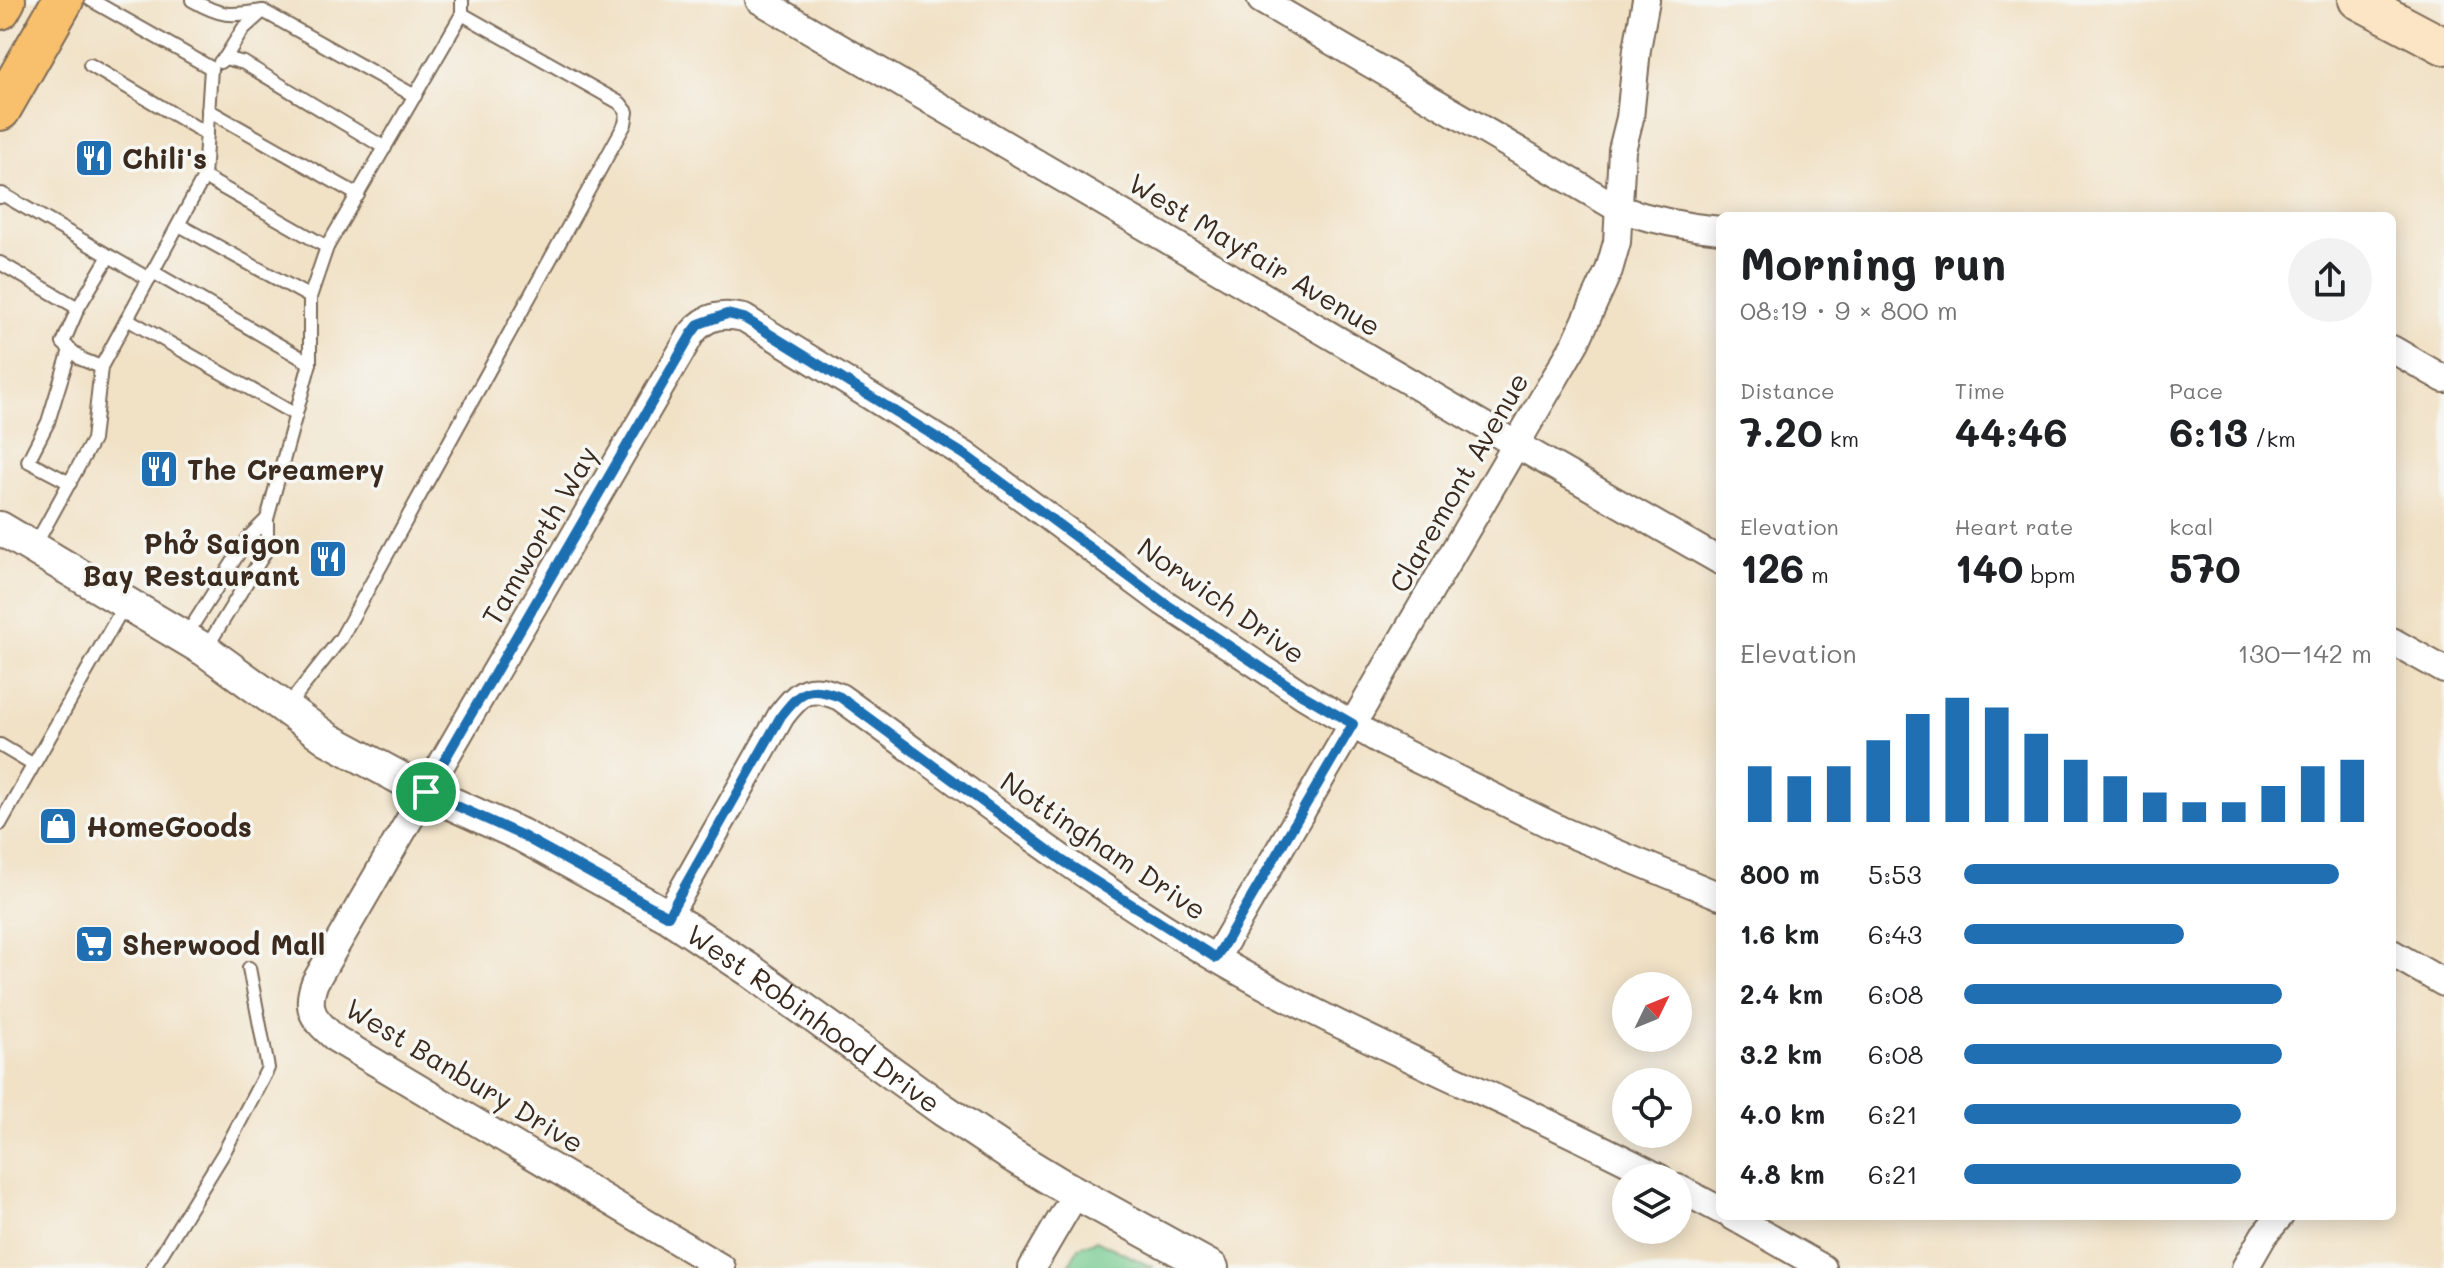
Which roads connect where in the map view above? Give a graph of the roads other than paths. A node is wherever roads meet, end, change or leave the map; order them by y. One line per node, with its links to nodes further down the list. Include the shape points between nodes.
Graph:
1 (5, 0): 11 (main road)
2 (63, 0): 19 (main road)
3 (91, 0): 17 (lane)
4 (192, 0): 12 (lane, via 232,16)
5 (253, 0): 12 (lane)
6 (462, 0): 13 (lane)
7 (759, 0): 43 (street, West Mayfair Avenue)
8 (1261, 0): 26 (street)
9 (1646, 0): 26 (street, Claremont Avenue, via 1622,150)
10 (2372, 4): 14 (main road)
11 (0, 9)
12 (263, 11): 15 (lane, via 243,29); 18 (lane)
13 (462, 14): 18 (lane); 53 (lane, via 620,103 627,112 625,124 341,638)
14 (2444, 46)
15 (225, 58): 17 (lane); 22 (lane, via 244,63)
16 (90, 65): 21 (lane)
17 (211, 68): 20 (lane)
18 (415, 96): 22 (lane)
19 (0, 110)
20 (208, 110): 21 (lane); 24 (lane)
21 (207, 134): 23 (lane)
22 (385, 148): 24 (lane)
23 (204, 177): 27 (lane); 29 (lane)
24 (358, 195): 29 (lane)
25 (0, 197): 30 (lane)
26 (1619, 209): 28 (street); 43 (street, Claremont Avenue, via 1609,270 1576,342)
27 (179, 225): 32 (lane); 33 (lane)
28 (1716, 230)
29 (327, 247): 33 (lane)
30 (109, 256): 32 (lane); 34 (lane)
31 (0, 263): 34 (lane)
32 (151, 276): 36 (lane); 39 (lane)
33 (310, 297): 39 (lane)
34 (78, 308): 37 (lane)
35 (714, 317): 54 (street, Norwich Drive, via 744,318 952,447 1163,602); 57 (street, Tamworth Way, via 692,333)
36 (127, 319): 40 (lane); 42 (lane)
37 (66, 347): 40 (lane); 44 (lane, via 48,422 28,461)
38 (2396, 351): 41 (street)
39 (310, 363): 42 (lane)
40 (101, 367): 44 (lane, via 93,440)
41 (2444, 379)
42 (296, 415): 45 (lane)
43 (1517, 445): 48 (street, West Mayfair Avenue); 54 (street, Claremont Avenue)
44 (70, 483): 47 (lane)
45 (267, 519): 51 (lane, via 249,537); 51 (lane, via 267,549)
46 (0, 528): 47 (street, West Robinhood Drive)
47 (34, 547): 49 (street, West Robinhood Drive)
48 (1716, 559)
49 (127, 601): 51 (street, West Robinhood Drive); 56 (lane)
50 (2396, 643): 52 (street)
51 (195, 644): 53 (street, West Robinhood Drive)
52 (2444, 670)
53 (285, 709): 57 (street, West Robinhood Drive, via 328,739)
54 (1353, 724): 59 (street, Norwich Drive, via 1561,830); 62 (street, Claremont Avenue)
55 (0, 745): 56 (lane)
56 (32, 764): 58 (lane)
57 (426, 792): 60 (street, West Robinhood Drive, via 521,835); 72 (street, West Banbury Drive, via 315,982 311,1011 318,1023 336,1039)
58 (0, 824)
59 (1716, 894)
60 (668, 916): 62 (street, Nottingham Drive, via 781,716 806,691 822,690 840,697 1063,861); 66 (street, West Robinhood Drive, via 942,1109)
61 (2396, 955): 64 (street)
62 (1216, 958): 65 (street, Nottingham Drive, via 1335,1023)
63 (249, 968): 71 (lane, via 268,1068)
64 (2444, 983)
65 (1632, 1164)
66 (1076, 1193): 73 (street); 74 (street, West Robinhood Drive)
67 (1692, 1195): 68 (street)
68 (1716, 1208)
69 (1739, 1220): 75 (street)
70 (2277, 1220): 76 (street)
71 (153, 1268)
72 (722, 1268)
73 (1032, 1268)
74 (1212, 1268)
75 (1823, 1268)
76 (2245, 1268)

